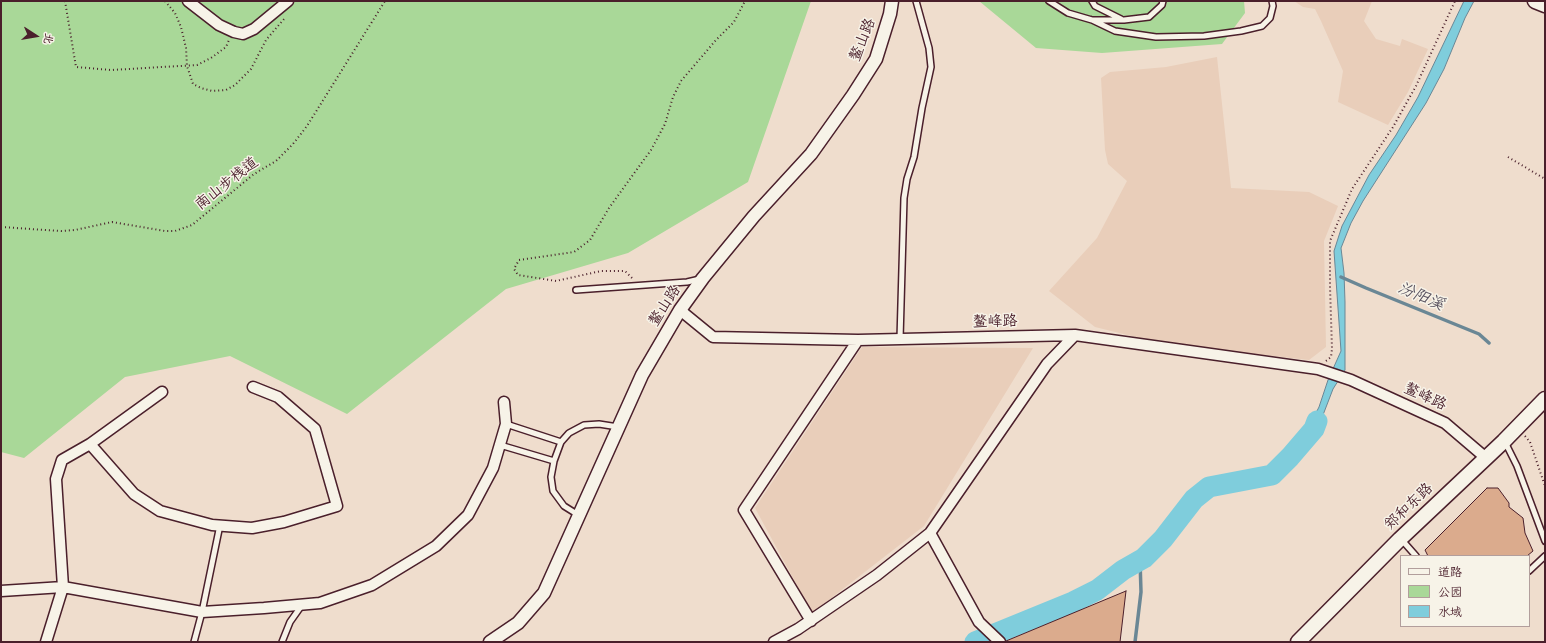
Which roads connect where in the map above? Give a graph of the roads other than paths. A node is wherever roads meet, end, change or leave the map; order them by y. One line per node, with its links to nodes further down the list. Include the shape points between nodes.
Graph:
1 (188, 1): 2 (street, via 219,25 243,34 254,29)
2 (288, 1)
3 (892, 1): 13 (street, 鳌山路, via 876,59 853,94 811,154 754,216)
4 (916, 1): 17 (lane, via 929,48 931,67 904,198)
5 (1049, 1): 11 (lane, via 1068,13)
6 (1092, 1): 12 (lane, via 1095,6)
7 (1163, 1): 12 (lane, via 1149,17)
8 (1272, 1): 11 (lane, via 1270,18 1262,26 1204,36 1156,37 1115,31)
9 (1535, 1): 10 (main road)
10 (1545, 5)
11 (1092, 20): 12 (lane)
12 (1124, 20)
13 (703, 278): 14 (lane, via 687,282); 15 (street, 鳌山路)
14 (576, 290)
15 (680, 310): 18 (street, 鳌峰路, via 713,337); 24 (street, 鳌山路, via 642,375)
16 (1075, 335): 17 (street, 鳌峰路); 29 (street, 鳌峰路, via 1321,370 1445,422); 33 (street, via 1048,364)
17 (900, 339): 18 (street, 鳌峰路)
18 (858, 340): 43 (street, via 744,510)
19 (253, 387): 32 (street, via 278,397 315,429 337,506 284,522 252,528)
20 (162, 392): 27 (street)
21 (1545, 399): 25 (main road, 郑和东路)
22 (504, 402): 23 (street)
23 (506, 424): 26 (lane); 28 (street)
24 (618, 427): 26 (lane, via 584,425 569,433); 31 (street, 鳌山路)
25 (1504, 441): 29 (main road, 郑和东路); 35 (lane, via 1517,466)
26 (561, 442): 30 (lane)
27 (90, 444): 32 (street, via 134,494 160,511); 39 (street, via 62,460 56,479)
28 (500, 445): 30 (lane); 41 (street, via 493,468 468,515 436,546 372,585 320,603)
29 (1486, 458): 34 (main road, 郑和东路)
30 (554, 461): 31 (lane, via 553,491 564,506)
31 (580, 516): 47 (street, 鳌山路, via 544,593 518,623)
32 (220, 525): 42 (lane)
33 (930, 533): 43 (street, via 877,575); 49 (street, via 979,622)
34 (1400, 539): 36 (lane); 50 (main road, 郑和东路)
35 (1545, 541)
36 (1415, 555)
37 (1545, 556): 38 (lane)
38 (1530, 570)
39 (63, 587): 40 (street); 42 (street); 44 (street)
40 (1, 591)
41 (302, 605): 42 (street); 46 (lane, via 290,622)
42 (202, 612): 45 (lane)
43 (811, 621): 48 (street)
44 (46, 642)
45 (194, 642)
46 (282, 642)
47 (490, 642)
48 (774, 642)
49 (1000, 642)
50 (1298, 642)

